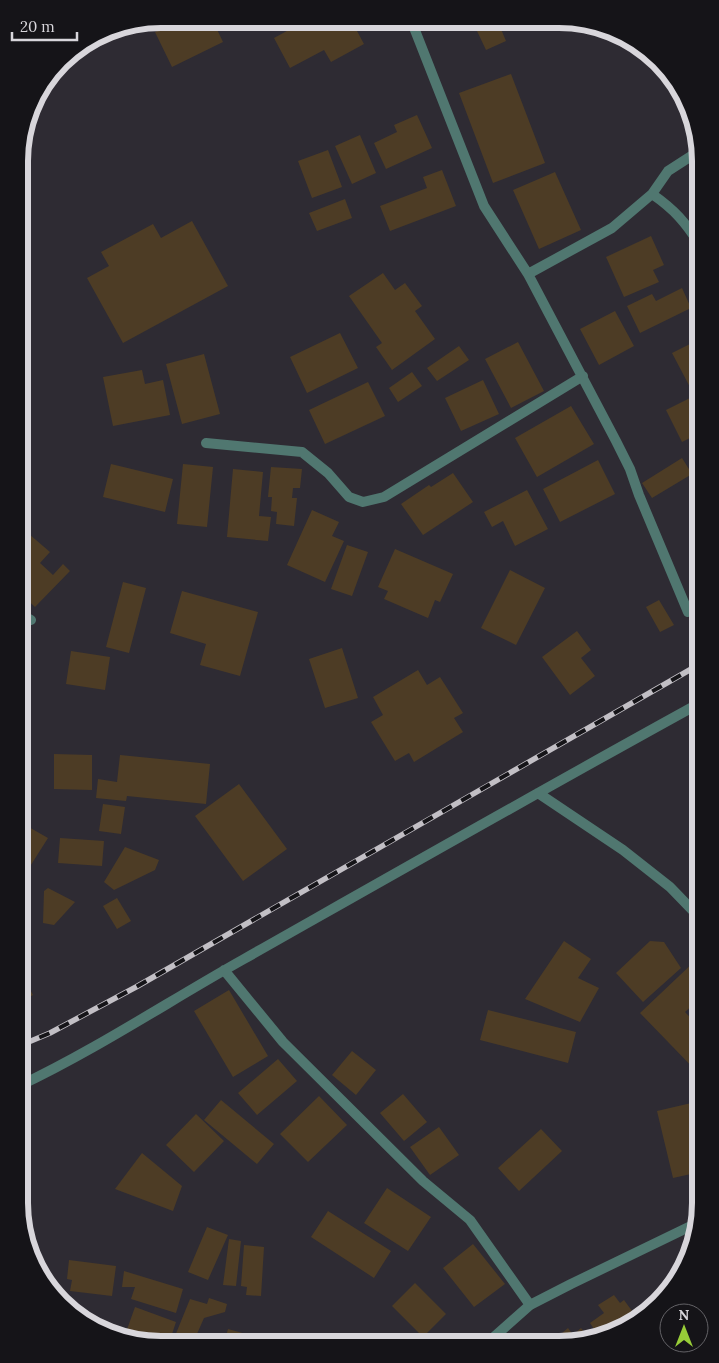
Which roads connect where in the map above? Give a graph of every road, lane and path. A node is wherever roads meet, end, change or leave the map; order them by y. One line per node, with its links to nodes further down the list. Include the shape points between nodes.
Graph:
1 (414, 28): 5 (street, via 484,206)
2 (691, 156): 3 (street, via 668,171)
3 (652, 194): 4 (street, via 670,206); 5 (street, via 612,228)
4 (692, 232)
5 (528, 274): 6 (street)
6 (583, 376): 7 (street, via 384,497 363,502 349,496 302,452); 8 (street, via 630,469)
7 (206, 444)
8 (688, 612)
9 (28, 618): 10 (street)
10 (31, 620)
11 (691, 709): 12 (street)
12 (538, 793): 13 (street, via 622,850 670,887); 14 (street)
13 (691, 909)
14 (224, 970): 15 (street); 17 (street, via 283,1042 423,1181 470,1220)
15 (28, 1082)
16 (689, 1227): 17 (street)
17 (530, 1305): 18 (street)
18 (495, 1336)

